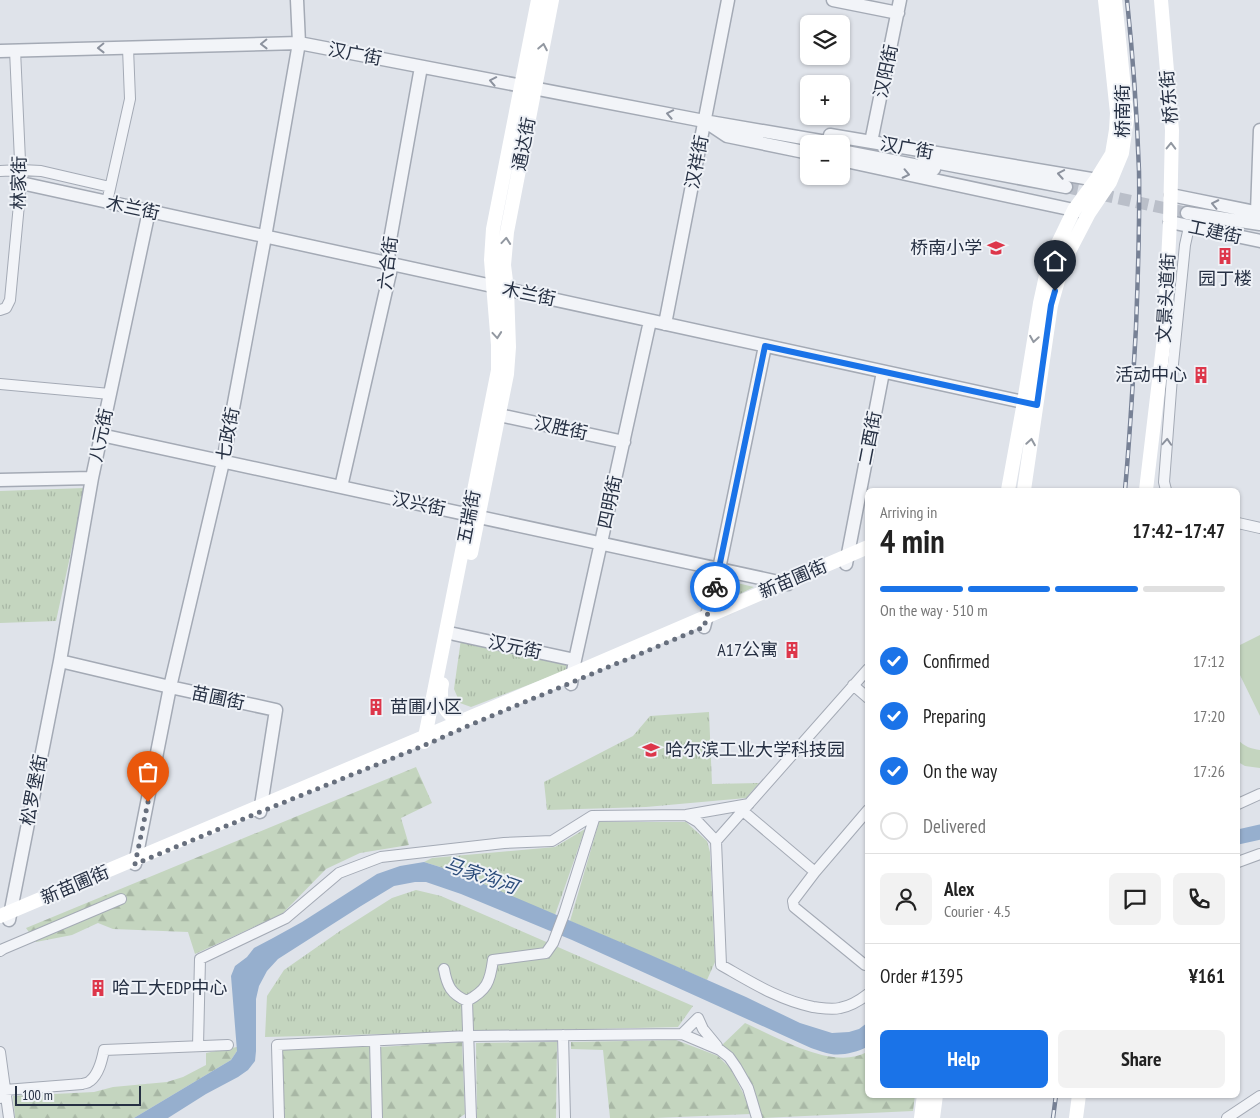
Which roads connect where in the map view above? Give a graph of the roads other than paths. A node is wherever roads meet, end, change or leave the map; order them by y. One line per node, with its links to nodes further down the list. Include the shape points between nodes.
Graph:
1 (297, 0): 10 (street, 七政街)
2 (538, 0): 15 (main road, 通达街)
3 (552, 0): 16 (main road, 通达街, one-way to 3)
4 (728, 0): 17 (street, 汉祥街)
5 (833, 0): 9 (street)
6 (1105, 0): 28 (main road, 桥南街, via 1117,121 1112,154)
7 (1116, 0): 28 (main road, 桥南街, via 1126,118 1122,153)
8 (1160, 0): 30 (main road, 桥东街, one-way to 8, via 1172,130)
9 (899, 6): 21 (street, 汉阳街)
10 (299, 43): 11 (street, 汉广街, one-way to 11); 14 (street, 汉广街); 39 (street, 七政街)
11 (128, 48): 12 (street, 汉广街, one-way to 12); 29 (street, via 130,100)
12 (15, 50): 13 (street, 汉广街); 27 (street, 林家街)
13 (0, 51)
14 (421, 67): 15 (street, 汉广街, one-way to 14); 41 (street, 六合街, via 388,251)
15 (520, 86): 16 (street, 汉广街); 42 (main road, 通达街, via 494,229)
16 (535, 89): 17 (street, 汉广街, one-way to 16); 43 (main road, 通达街, one-way to 16, via 504,265 507,232)
17 (704, 121): 19 (street, 汉广街); 20 (street, 汉广街); 21 (street, 汉广街, via 725,116); 23 (street, 汉广街, via 727,136); 46 (street, 汉祥街)
18 (1260, 130): 35 (street)
19 (800, 137)
20 (800, 142)
21 (871, 142): 28 (street, 汉广街, one-way to 21)
22 (850, 146): 24 (street, 汉广街, via 1066,191)
23 (800, 151)
24 (850, 153)
25 (850, 162): 32 (street, 汉广街, one-way to 32)
26 (0, 172): 27 (street)
27 (21, 177): 29 (street, via 41,171); 31 (street, 木兰街); 44 (street, 林家街, via 10,300 6,308)
28 (1103, 181): 32 (main road, 桥南街); 34 (main road, 桥南街)
29 (110, 187): 31 (street)
30 (1170, 195): 35 (street, 工建街, one-way to 30); 37 (main road, 文景头道街)
31 (107, 202): 33 (street, 木兰街)
32 (1074, 210): 34 (street, 汉广街); 51 (main road, 桥南街, one-way to 51, via 1049,262 1040,303)
33 (149, 211): 39 (street, 木兰街); 50 (street, 八元街)
34 (1089, 213): 51 (main road, 桥南街, via 1063,262)
35 (1259, 216): 36 (street, 工建街)
36 (1188, 220): 37 (street, 工建街); 38 (street, 工建街); 40 (street, 工建街); 62 (street, one-way to 36, via 1173,364)
37 (1170, 222): 61 (main road, 文景头道街, via 1164,338)
38 (1260, 233)
39 (265, 237): 41 (street, 木兰街); 55 (street, 七政街)
40 (1260, 241)
41 (392, 264): 42 (street, 木兰街); 58 (street, 六合街)
42 (493, 286): 43 (street, 木兰街); 63 (main road, 五瑞街, one-way to 63, via 498,370)
43 (507, 290): 45 (street, 木兰街); 52 (main road, 五瑞街, via 509,347)
44 (0, 310)
45 (650, 321): 46 (street, 木兰街); 54 (street, 四明街)
46 (665, 324): 47 (street, 木兰街)
47 (765, 346): 48 (street, 木兰街); 70 (street)
48 (883, 372): 51 (street, 木兰街); 69 (street, 二酉街)
49 (0, 384): 50 (street)
50 (110, 394): 53 (street, 八元街)
51 (1031, 404): 59 (main road); 60 (main road, one-way to 51)
52 (499, 415): 54 (street, 汉胜街); 63 (main road, 五瑞街)
53 (101, 435): 55 (street, 汉兴街); 56 (street, 八元街)
54 (624, 442): 66 (street, 四明街)
55 (223, 462): 58 (street, 汉兴街); 79 (street, 七政街)
56 (92, 478): 57 (street); 75 (street, 八元街)
57 (0, 480)
58 (341, 487): 63 (street, 汉兴街)
59 (1009, 488)
60 (1024, 488)
61 (1146, 488)
62 (1166, 488)
63 (475, 516): 66 (street, 汉兴街); 73 (main road, 五瑞街); 82 (main road, 五瑞街)
64 (1240, 523): 65 (street)
65 (1260, 528)
66 (601, 544): 70 (street, 汉兴街); 74 (street, 四明街)
67 (865, 549): 69 (main road, 新苗圃街)
68 (865, 556): 69 (main road, 新苗圃街)
69 (847, 560): 71 (main road, 新苗圃街)
70 (719, 569): 71 (street, 汉兴街); 72 (street)
71 (789, 584): 72 (main road, 新苗圃街)
72 (706, 622): 77 (main road, 新苗圃街)
73 (454, 634): 74 (street, 汉元街); 81 (main road, 五瑞街, via 441,688 442,701 448,713)
74 (576, 660): 77 (street, 四明街)
75 (60, 661): 79 (street, 苗圃街); 96 (street, 松罗堡街)
76 (865, 672): 78 (street)
77 (572, 679): 81 (main road, 新苗圃街); 82 (main road, 新苗圃街)
78 (853, 685): 80 (street); 85 (street)
79 (170, 687): 86 (street, 苗圃街, via 276,710); 93 (street, 七政街)
80 (865, 695)
81 (461, 722): 82 (main road, 新苗圃街)
82 (424, 742): 86 (main road, 新苗圃街)
83 (1260, 794): 84 (street)
84 (1240, 803)
85 (746, 808): 88 (street); 90 (street); 94 (street)
86 (260, 809): 93 (main road, 新苗圃街)
87 (865, 814): 94 (street)
88 (686, 815): 89 (street); 90 (street, via 698,822)
89 (595, 816): 101 (street, via 553,943 546,953 493,960 484,989); 107 (street, via 552,841 504,842 381,857 339,873 286,918 200,959)
90 (716, 841): 100 (street, via 721,965 762,989 806,1005 840,1008)
91 (1260, 854): 92 (street)
92 (1240, 861)
93 (136, 862): 96 (main road, 新苗圃街)
94 (815, 872): 98 (street, via 793,901 794,907)
95 (121, 899): 97 (street)
96 (5, 918)
97 (0, 952)
98 (865, 965)
99 (444, 969): 101 (street, via 450,990)
100 (865, 996)
101 (468, 1001): 104 (street)
102 (682, 1034): 103 (street); 108 (street); 108 (street, via 698,1018)
103 (563, 1035): 104 (street); 119 (street)
104 (469, 1036): 105 (street); 118 (street)
105 (375, 1041): 116 (street, via 277,1045); 117 (street)
106 (228, 1045): 107 (street)
107 (198, 1046): 110 (street, via 104,1050 96,1074 90,1081)
108 (720, 1050): 120 (street, via 745,1083)
109 (0, 1052): 110 (street)
110 (3, 1094): 115 (street)
111 (1260, 1096): 124 (street)
112 (924, 1098): 121 (main road)
113 (936, 1098): 122 (main road)
114 (1079, 1098): 123 (main road)
115 (9, 1118)
116 (280, 1118)
117 (377, 1118)
118 (471, 1118)
119 (565, 1118)
120 (757, 1118)
121 (921, 1118)
122 (933, 1118)
123 (1076, 1118)
124 (1227, 1118)

